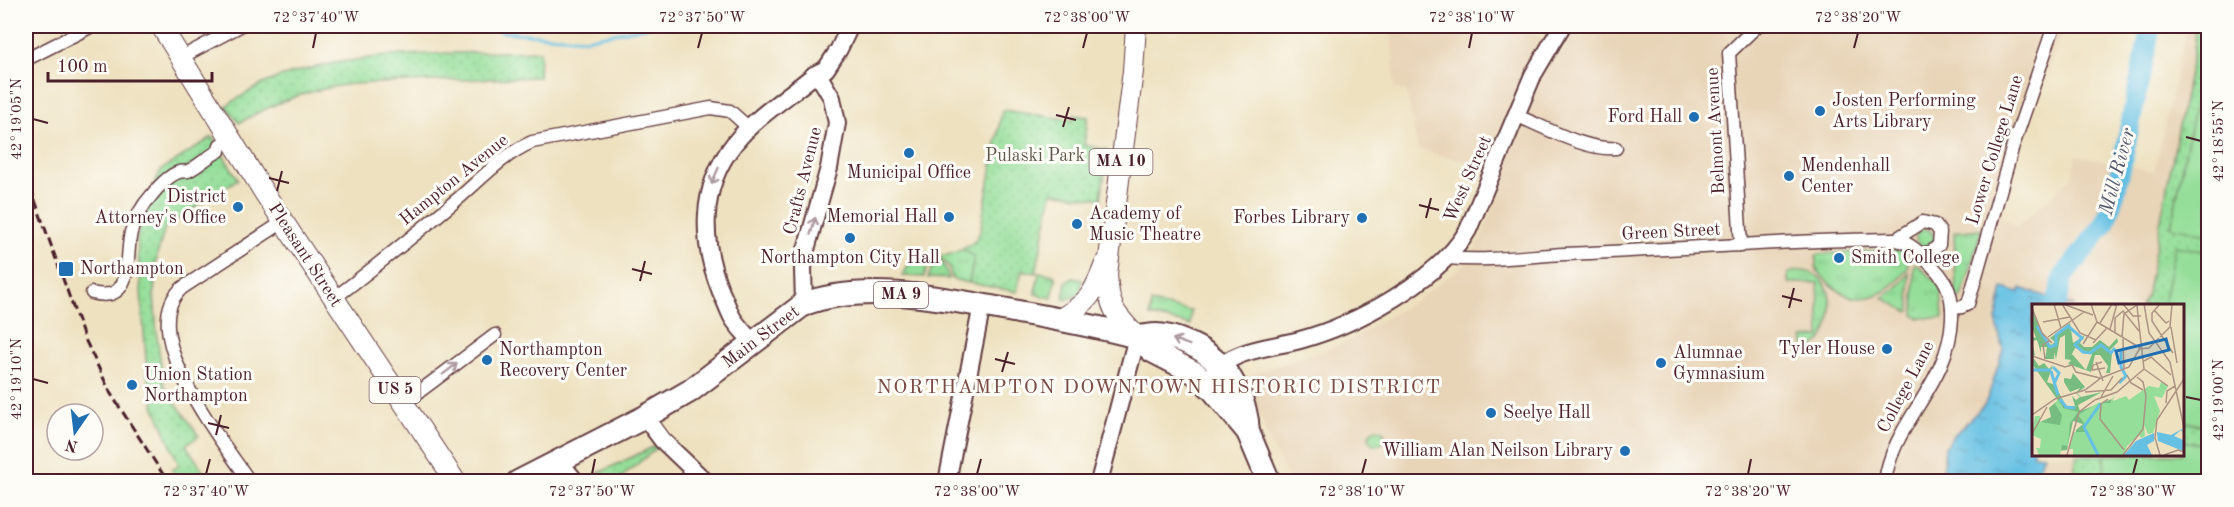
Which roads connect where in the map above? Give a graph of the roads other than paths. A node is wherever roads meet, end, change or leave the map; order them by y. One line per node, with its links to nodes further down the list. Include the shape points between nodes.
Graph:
1 (92, 26): 10 (street)
2 (161, 26): 11 (main road, Pleasant Street / US 5)
3 (240, 26): 11 (street)
4 (838, 26): 12 (street, via 816,63)
5 (850, 26): 12 (street, via 826,69)
6 (1136, 26): 20 (main road, MA 10)
7 (1562, 26): 13 (street, West Street, via 1533,75)
8 (1757, 26): 19 (street, Belmont Avenue, via 1729,53)
9 (2054, 26): 27 (street, Lower College Lane, via 2012,149 1968,304)
10 (31, 57)
11 (180, 58): 15 (main road, Pleasant Street / US 5)
12 (814, 75): 14 (street); 25 (street, Crafts Avenue, one-way to 12, via 805,253 837,123 832,98)
13 (1516, 116): 16 (street, via 1585,144); 22 (street, West Street, via 1468,230)
14 (749, 128): 24 (street, Hampton Avenue, via 730,111 711,108 532,142 486,172); 31 (street, one-way to 31, via 717,171 709,189 706,223 710,258 718,282 732,317)
15 (225, 141): 17 (main road, Pleasant Street / US 5); 23 (street, via 219,151 187,171 178,172 155,190 131,232 122,284 109,294)
16 (1616, 148)
17 (283, 222): 24 (main road, Pleasant Street / US 5); 36 (street, via 182,288 172,300 168,327 181,377)
18 (1896, 239): 19 (street, Green Street); 21 (street); 21 (street, Green Street, via 1923,222 1935,225 1940,232 1939,245)
19 (1741, 246): 22 (street, Green Street, via 1476,261)
20 (1109, 253): 28 (main road, MA 10, via 1090,297); 30 (main road, MA 10, via 1111,304)
21 (1920, 254): 27 (street, via 1946,282)
22 (1447, 258): 32 (street, West Street, via 1396,298 1361,316 1328,331 1234,356)
23 (92, 293)
24 (333, 299): 33 (main road, Pleasant Street / US 5)
25 (804, 304): 26 (highway, Main Street / MA 9, via 834,296 880,294); 31 (highway, Main Street / MA 9)
26 (982, 306): 28 (highway, Main Street / MA 9); 41 (street)
27 (1952, 308): 44 (street, College Lane, via 1947,351 1895,446)
28 (1060, 319): 30 (highway, Main Street)
29 (495, 335): 33 (street, one-way to 29)
30 (1137, 337): 32 (highway, Main Street, via 1157,335 1205,353); 42 (street)
31 (752, 342): 34 (highway, Main Street / MA 9, via 690,391)
32 (1213, 374): 43 (highway, via 1233,382 1248,414 1248,432)
33 (404, 403): 37 (main road, Pleasant Street / US 5)
34 (645, 417): 35 (highway, Main Street / MA 9); 40 (street, via 662,440)
35 (559, 461): 38 (highway, Main Street / MA 9); 39 (street)
36 (250, 482)
37 (456, 482)
38 (518, 482)
39 (576, 482)
40 (706, 482)
41 (947, 482)
42 (1100, 482)
43 (1269, 482)
44 (1885, 482)

